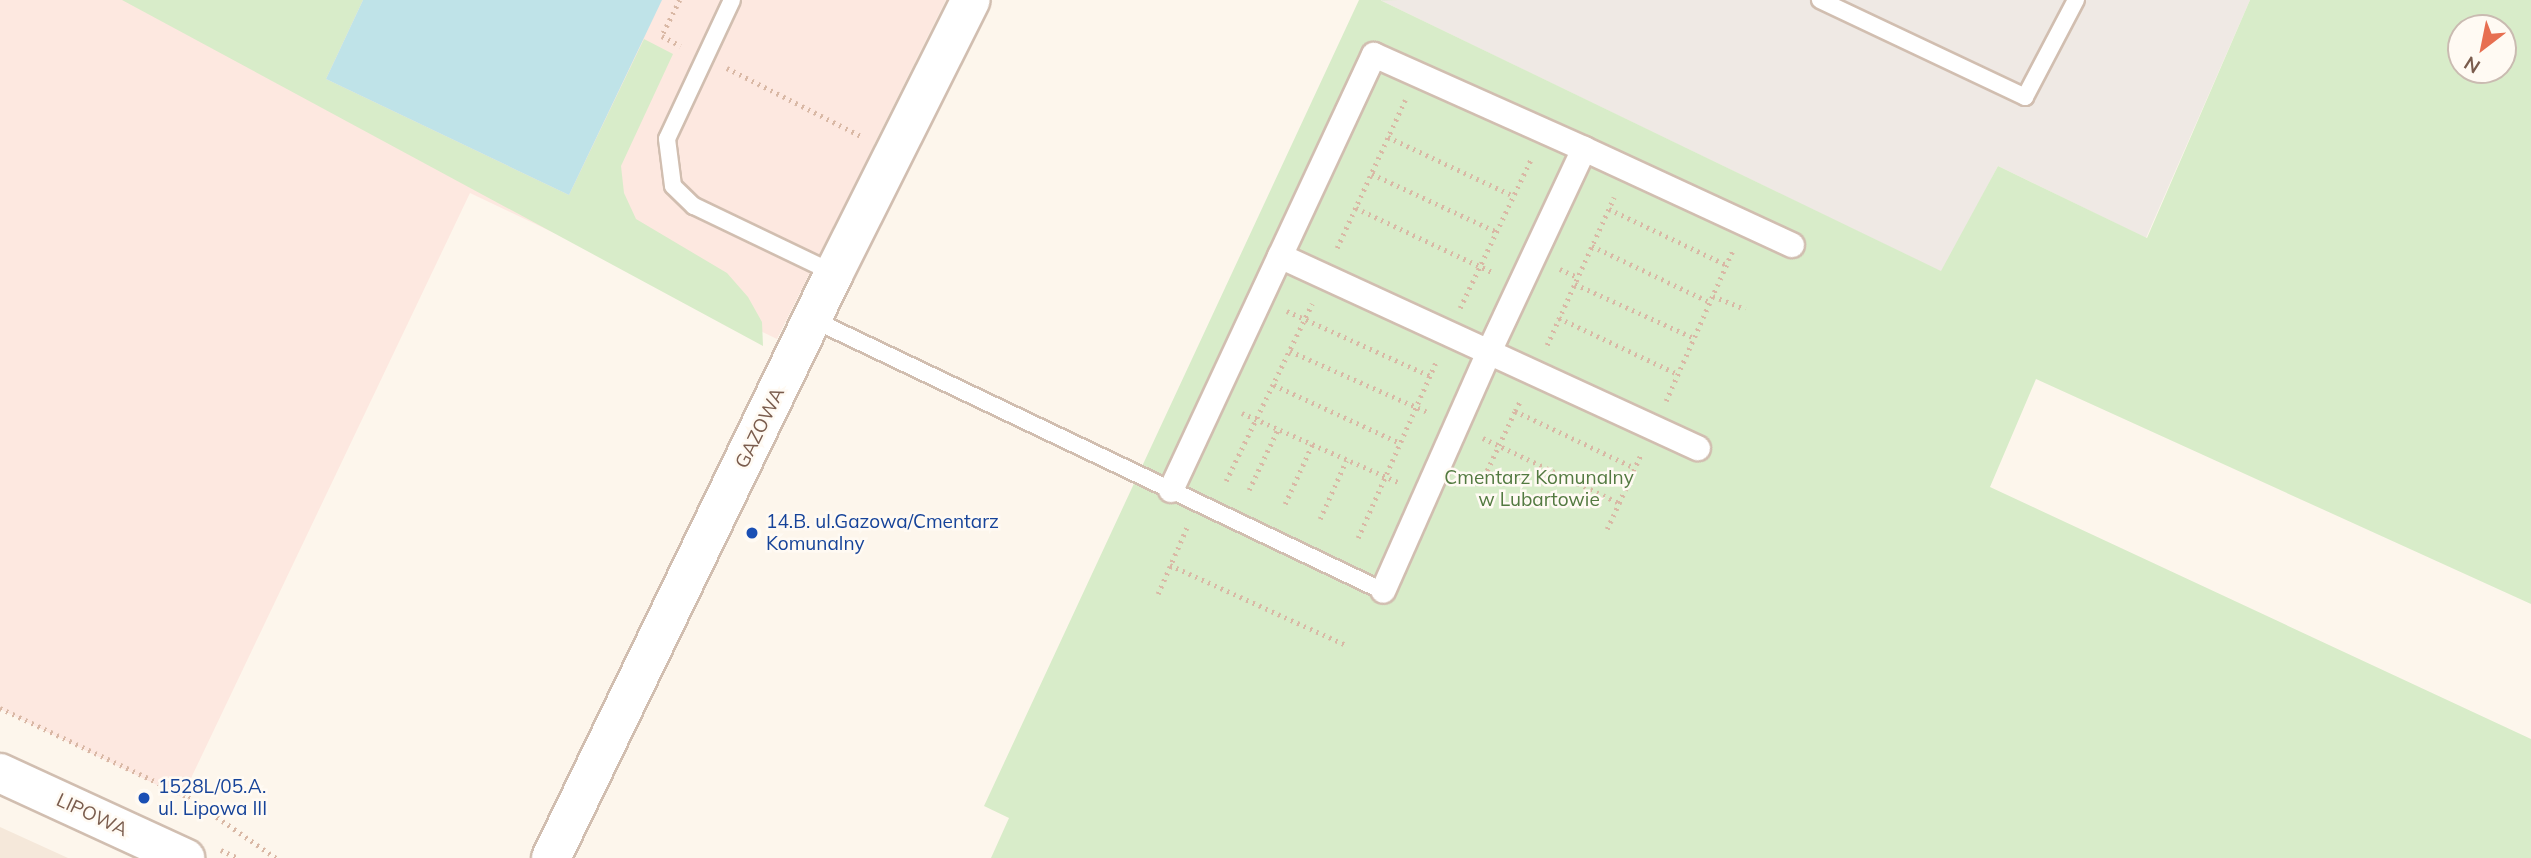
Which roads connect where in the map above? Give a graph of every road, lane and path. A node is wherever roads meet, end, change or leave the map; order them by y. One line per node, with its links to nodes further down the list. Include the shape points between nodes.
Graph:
1 (680, 0): 6 (path, via 662,36)
2 (732, 0): 6 (lane)
3 (971, 0): 9 (street, GAZOWA)
4 (1820, 0): 5 (lane, via 2025,97)
5 (2076, 0)
6 (704, 57): 9 (path); 21 (lane, via 667,139 673,186 694,206)
7 (1388, 138): 12 (path)
8 (1584, 149): 10 (street); 19 (street, via 1374,55); 23 (street)
9 (895, 153): 21 (street, GAZOWA)
10 (1627, 169): 14 (path); 15 (street)
11 (1372, 174): 16 (path)
12 (1514, 196)
13 (1356, 208): 23 (path)
14 (1609, 209): 18 (path); 20 (path)
15 (1745, 223): 17 (street); 20 (path)
16 (1497, 232)
17 (1793, 245)
18 (1592, 246): 22 (path); 25 (path)
19 (1280, 256): 24 (street); 31 (street)
20 (1727, 265): 25 (path)
21 (834, 273): 28 (street, GAZOWA)
22 (1575, 284): 27 (path); 29 (path)
23 (1520, 285): 31 (street)
24 (1260, 299): 34 (path); 36 (street)
25 (1711, 299): 26 (path); 29 (path)
26 (1745, 309)
27 (1559, 318): 32 (path); 33 (path)
28 (812, 319): 52 (lane); 69 (street, GAZOWA)
29 (1694, 338): 33 (path)
30 (1290, 351): 40 (path)
31 (1489, 352): 32 (street); 40 (street)
32 (1533, 373): 38 (path); 41 (street)
33 (1678, 374): 37 (path, via 1663,408)
34 (1430, 376)
35 (1273, 385): 43 (path)
36 (1213, 400): 39 (path); 52 (street)
37 (1670, 407)
38 (1515, 411): 45 (path); 48 (path)
39 (1256, 419): 42 (path); 51 (path)
40 (1457, 425): 45 (path); 54 (street)
41 (1653, 428): 46 (street); 48 (path)
42 (1278, 429): 44 (path); 53 (path)
43 (1400, 443)
44 (1312, 446): 47 (path); 57 (path)
45 (1499, 446): 50 (path); 56 (path)
46 (1698, 448)
47 (1346, 461): 49 (path); 58 (path)
48 (1635, 468): 56 (path)
49 (1385, 476): 54 (path); 60 (path)
50 (1485, 477)
51 (1226, 481)
52 (1171, 490): 55 (lane)
53 (1250, 490)
54 (1426, 495): 62 (street)
55 (1198, 503): 61 (path); 62 (lane)
56 (1619, 503): 59 (path)
57 (1286, 504)
58 (1320, 519)
59 (1607, 529)
60 (1358, 538)
61 (1170, 565): 63 (path); 64 (path)
62 (1382, 591)
63 (1157, 594)
64 (1346, 645)
65 (0, 708): 68 (path, via 188,797)
66 (0, 773): 67 (street, LIPOWA)
67 (185, 858)
68 (276, 858)
69 (551, 858)

